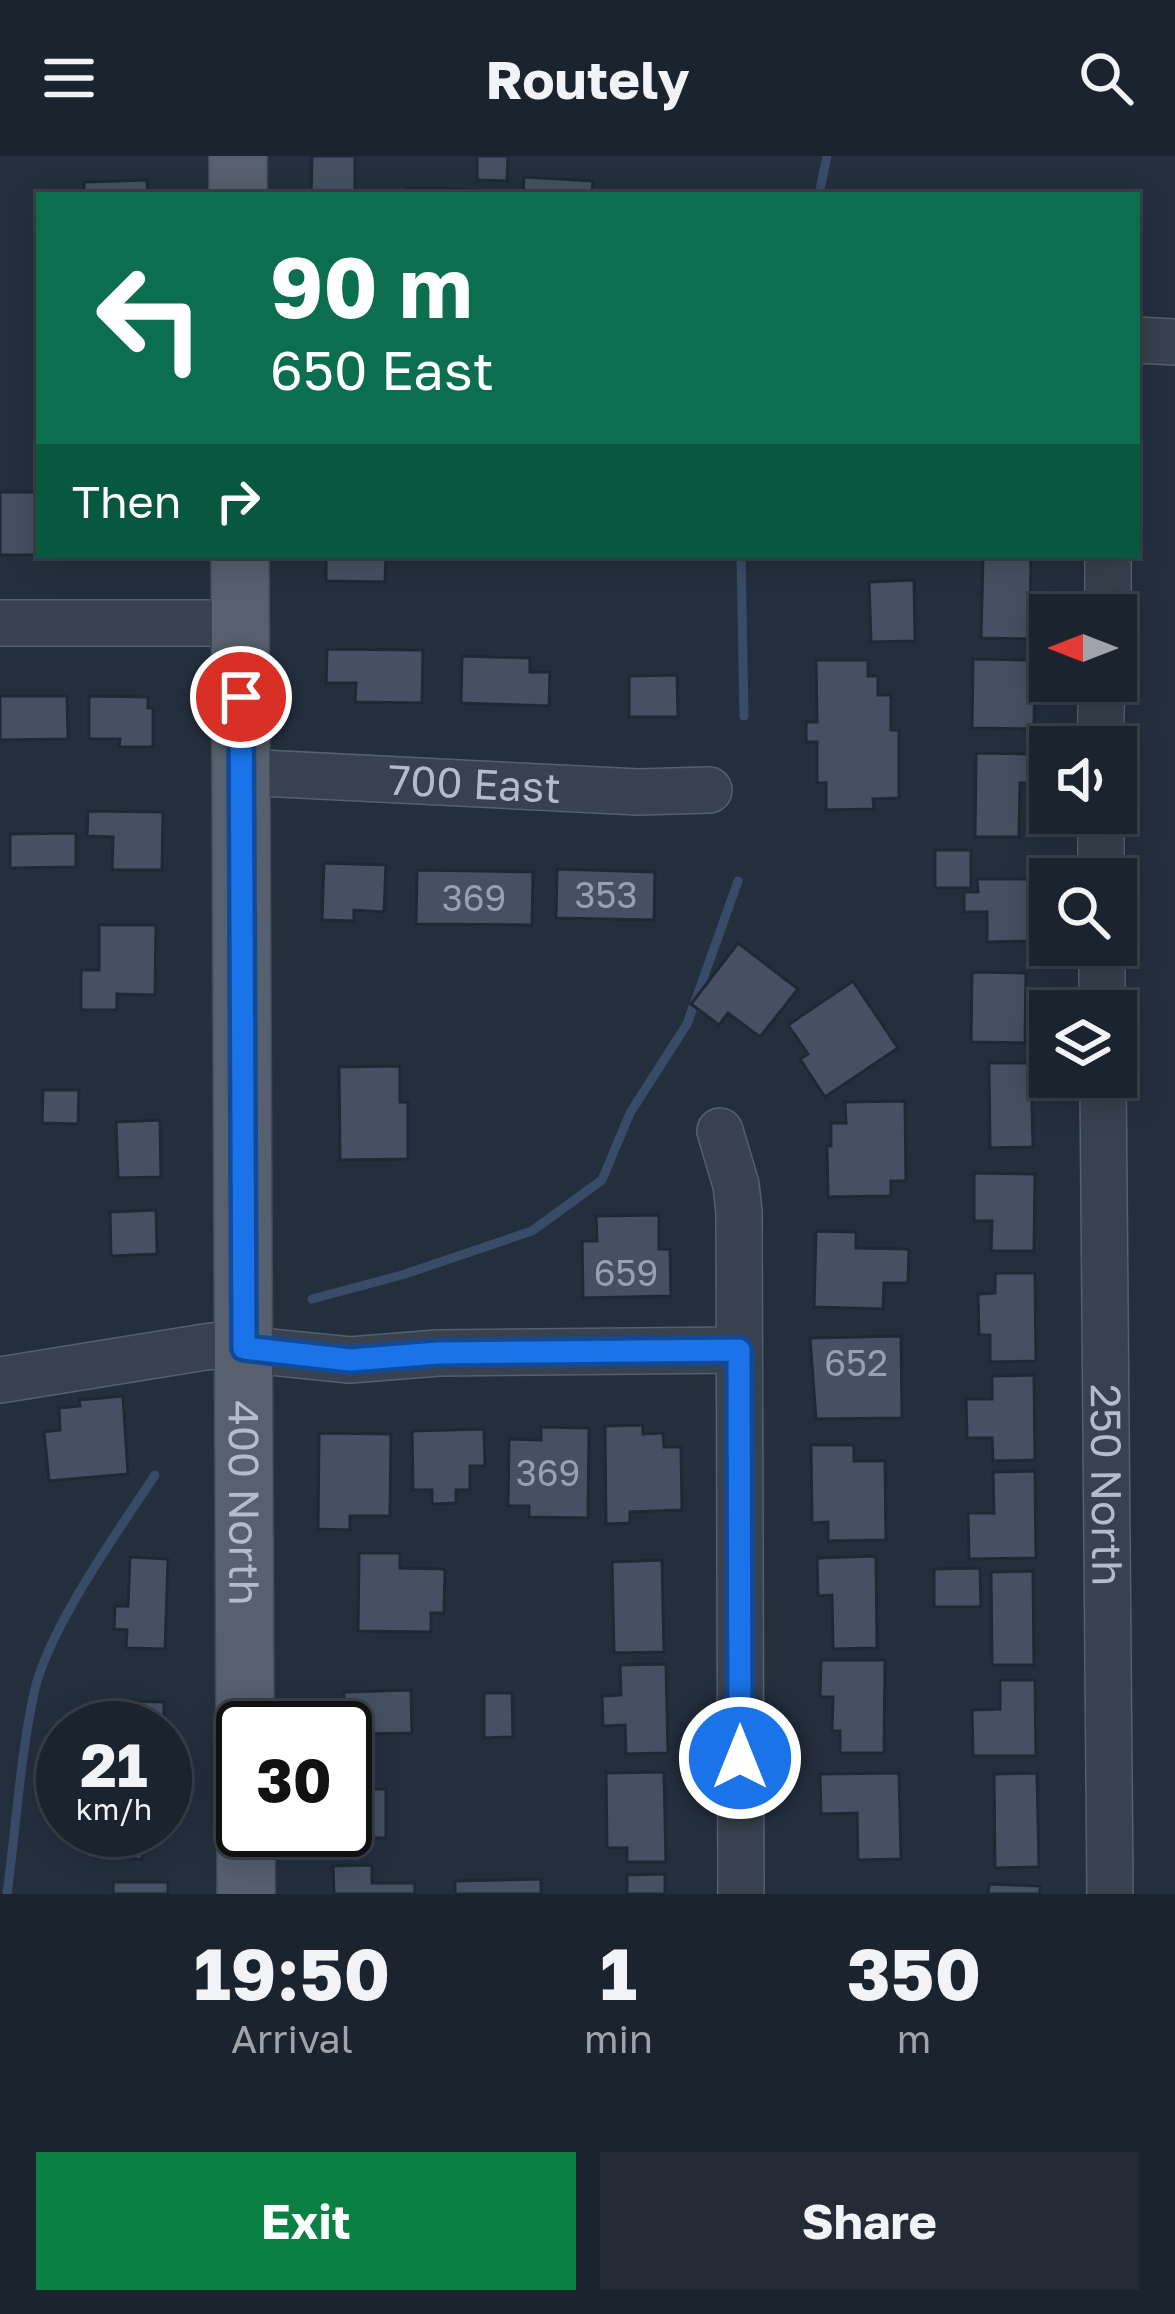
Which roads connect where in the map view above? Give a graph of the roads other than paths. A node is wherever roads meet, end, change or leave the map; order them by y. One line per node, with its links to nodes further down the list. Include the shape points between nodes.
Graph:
1 (238, 156): 2 (main road)
2 (238, 192)
3 (1140, 340): 4 (street)
4 (1175, 342)
5 (240, 558): 9 (main road, 400 North)
6 (1108, 558): 7 (street)
7 (1108, 594)
8 (0, 622): 9 (street)
9 (240, 622): 10 (main road, 400 North)
10 (241, 772): 11 (street, 700 East); 14 (main road, 400 North)
11 (710, 790)
12 (1103, 1098): 21 (street, 250 North)
13 (720, 1131): 15 (street, via 739,1212)
14 (244, 1348): 15 (street, via 350,1360); 16 (street, via 194,1347); 17 (main road, 400 North)
15 (739, 1350): 20 (street)
16 (0, 1380)
17 (245, 1701)
18 (246, 1857): 19 (main road)
19 (246, 1894)
20 (741, 1894)
21 (1110, 1894)

